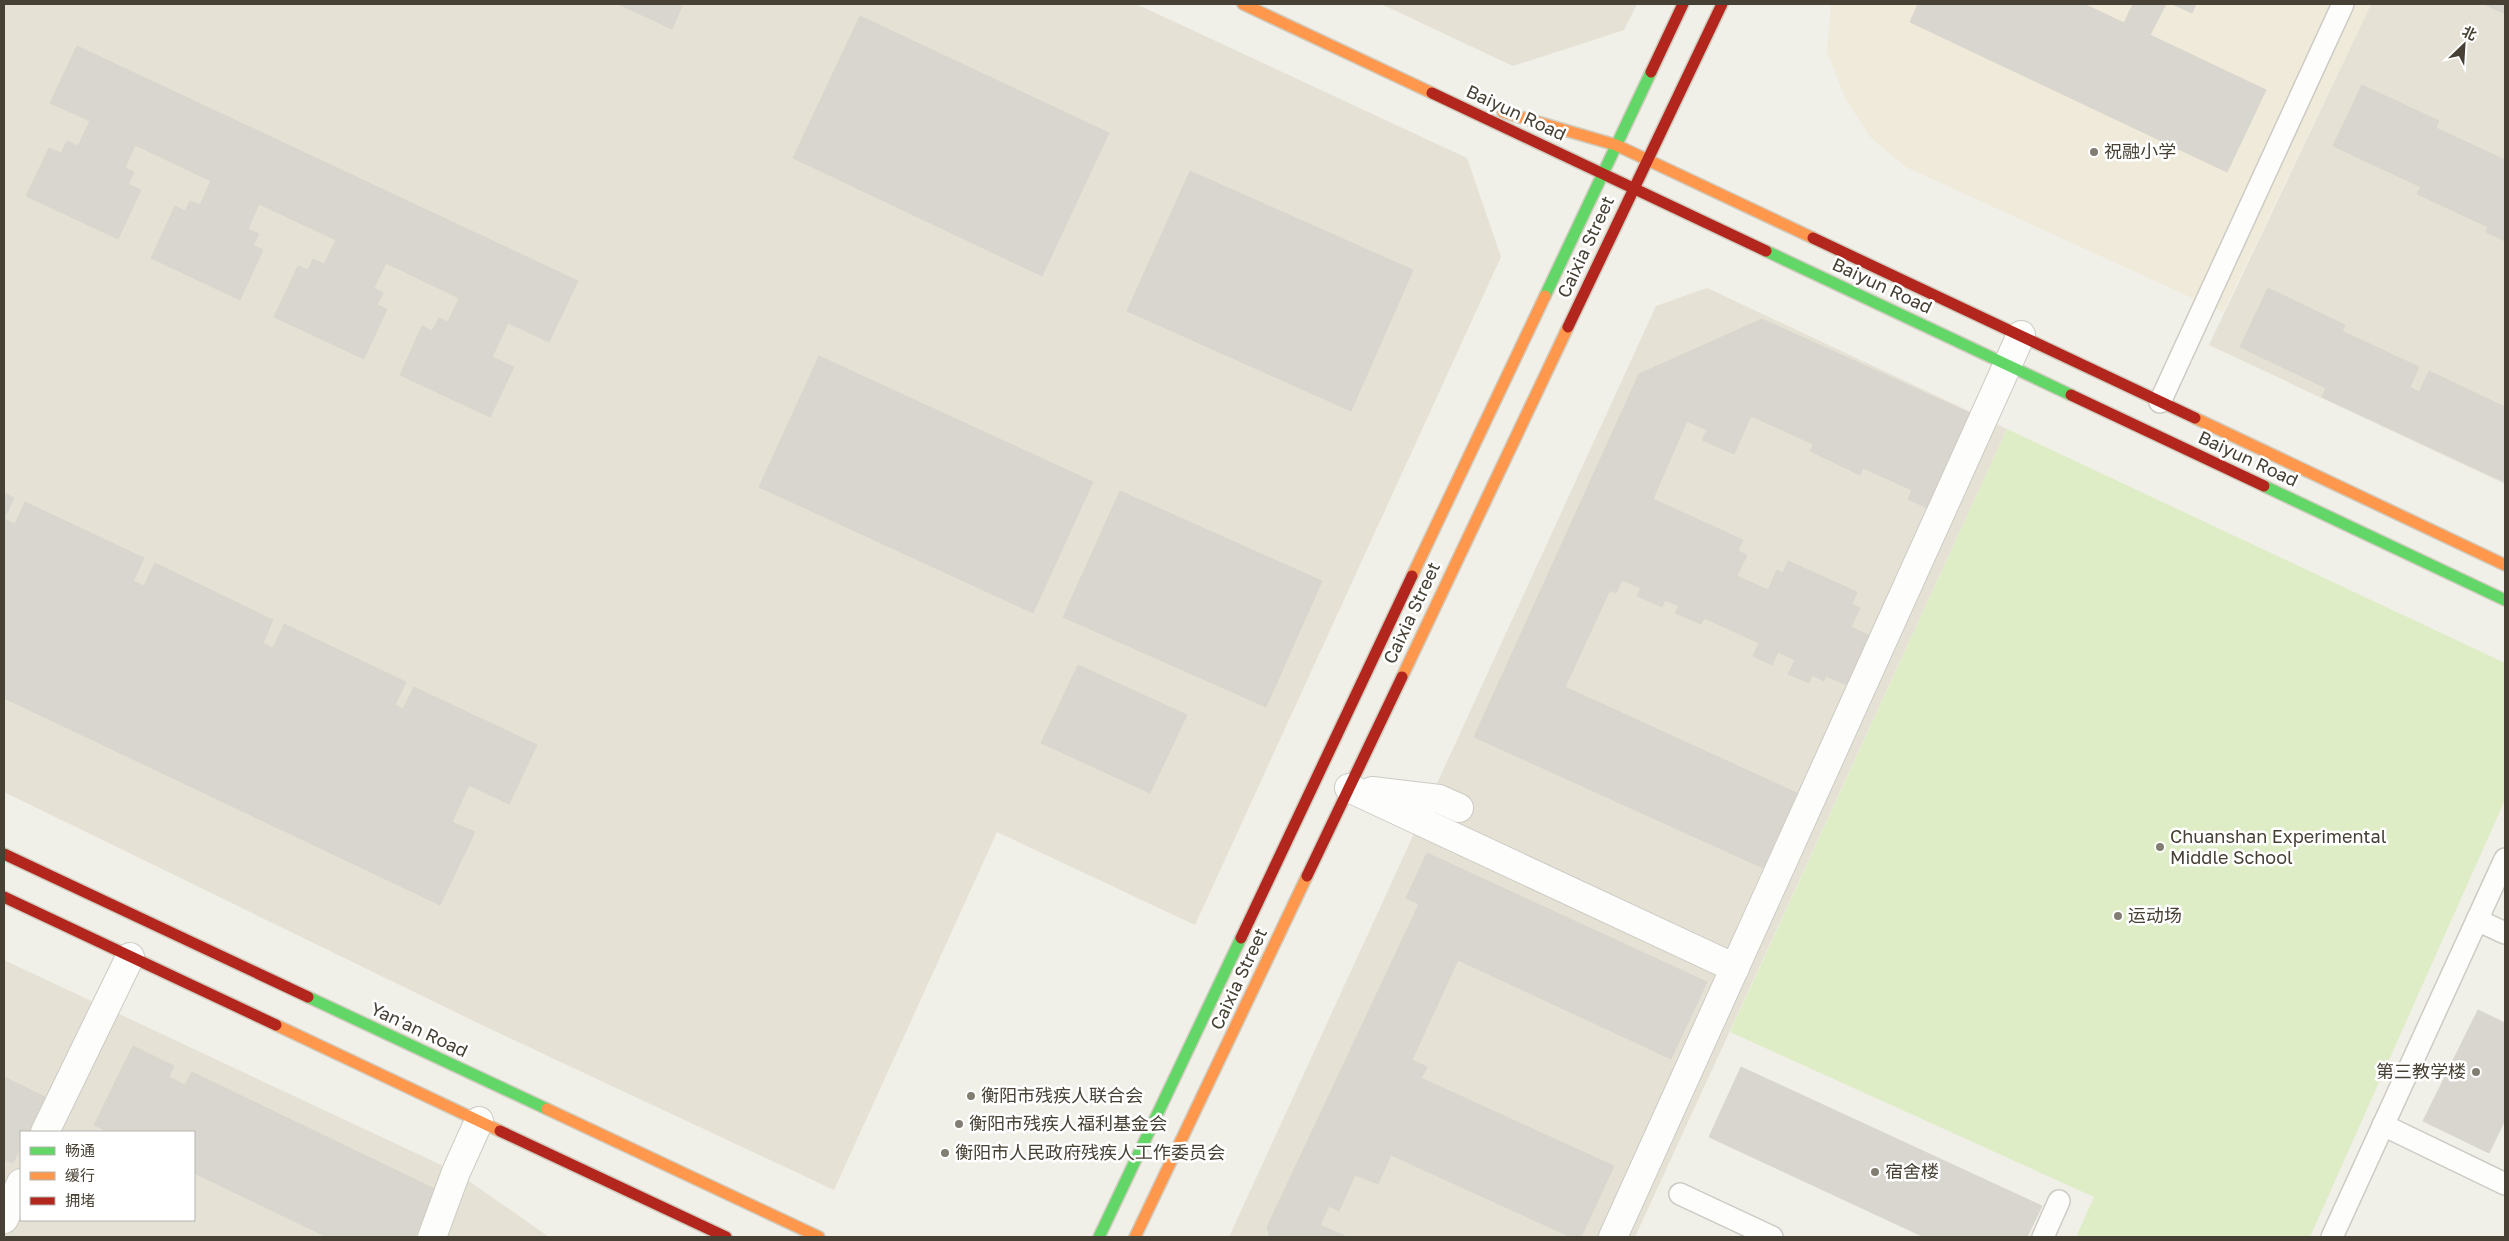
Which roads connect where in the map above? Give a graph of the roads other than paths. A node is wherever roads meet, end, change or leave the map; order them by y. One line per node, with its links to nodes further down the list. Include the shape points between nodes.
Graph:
1 (1243, 4): 8 (main road, Baiyun Road)
2 (1683, 4): 6 (main road, Caixia Street)
3 (1722, 4): 7 (main road, Caixia Street)
4 (2343, 4): 12 (lane)
5 (1493, 108): 6 (main road, Baiyun Road)
6 (1616, 145): 7 (main road, Baiyun Road); 8 (main road, Caixia Street)
7 (1648, 159): 9 (main road, Caixia Street); 10 (main road, Baiyun Road)
8 (1602, 174): 9 (main road, Baiyun Road); 35 (main road, Caixia Street)
9 (1633, 188): 11 (main road, Baiyun Road); 15 (main road, Caixia Street)
10 (2022, 335): 11 (street); 12 (main road, Baiyun Road)
11 (2008, 365): 14 (main road, Baiyun Road); 23 (street)
12 (2160, 402): 13 (main road, Baiyun Road)
13 (2505, 566)
14 (2505, 600)
15 (1349, 788): 16 (street, via 1440,799); 23 (street); 36 (main road, Caixia Street)
16 (1459, 808)
17 (4, 854): 34 (main road, Yan'an Road)
18 (2505, 859): 20 (lane)
19 (4, 897): 22 (main road)
20 (2478, 920): 21 (lane); 25 (lane)
21 (2505, 933)
22 (130, 956): 24 (main road); 26 (street)
23 (1735, 968): 37 (street)
24 (480, 1121): 32 (street, via 456,1172); 33 (main road)
25 (2383, 1125): 27 (lane); 40 (lane)
26 (45, 1131)
27 (2505, 1184)
28 (20, 1185): 31 (street)
29 (1680, 1194): 38 (lane)
30 (2059, 1201): 39 (lane)
31 (4, 1219)
32 (432, 1237)
33 (726, 1237)
34 (819, 1237)
35 (1099, 1237)
36 (1135, 1237)
37 (1613, 1237)
38 (1772, 1237)
39 (2043, 1237)
40 (2332, 1237)

